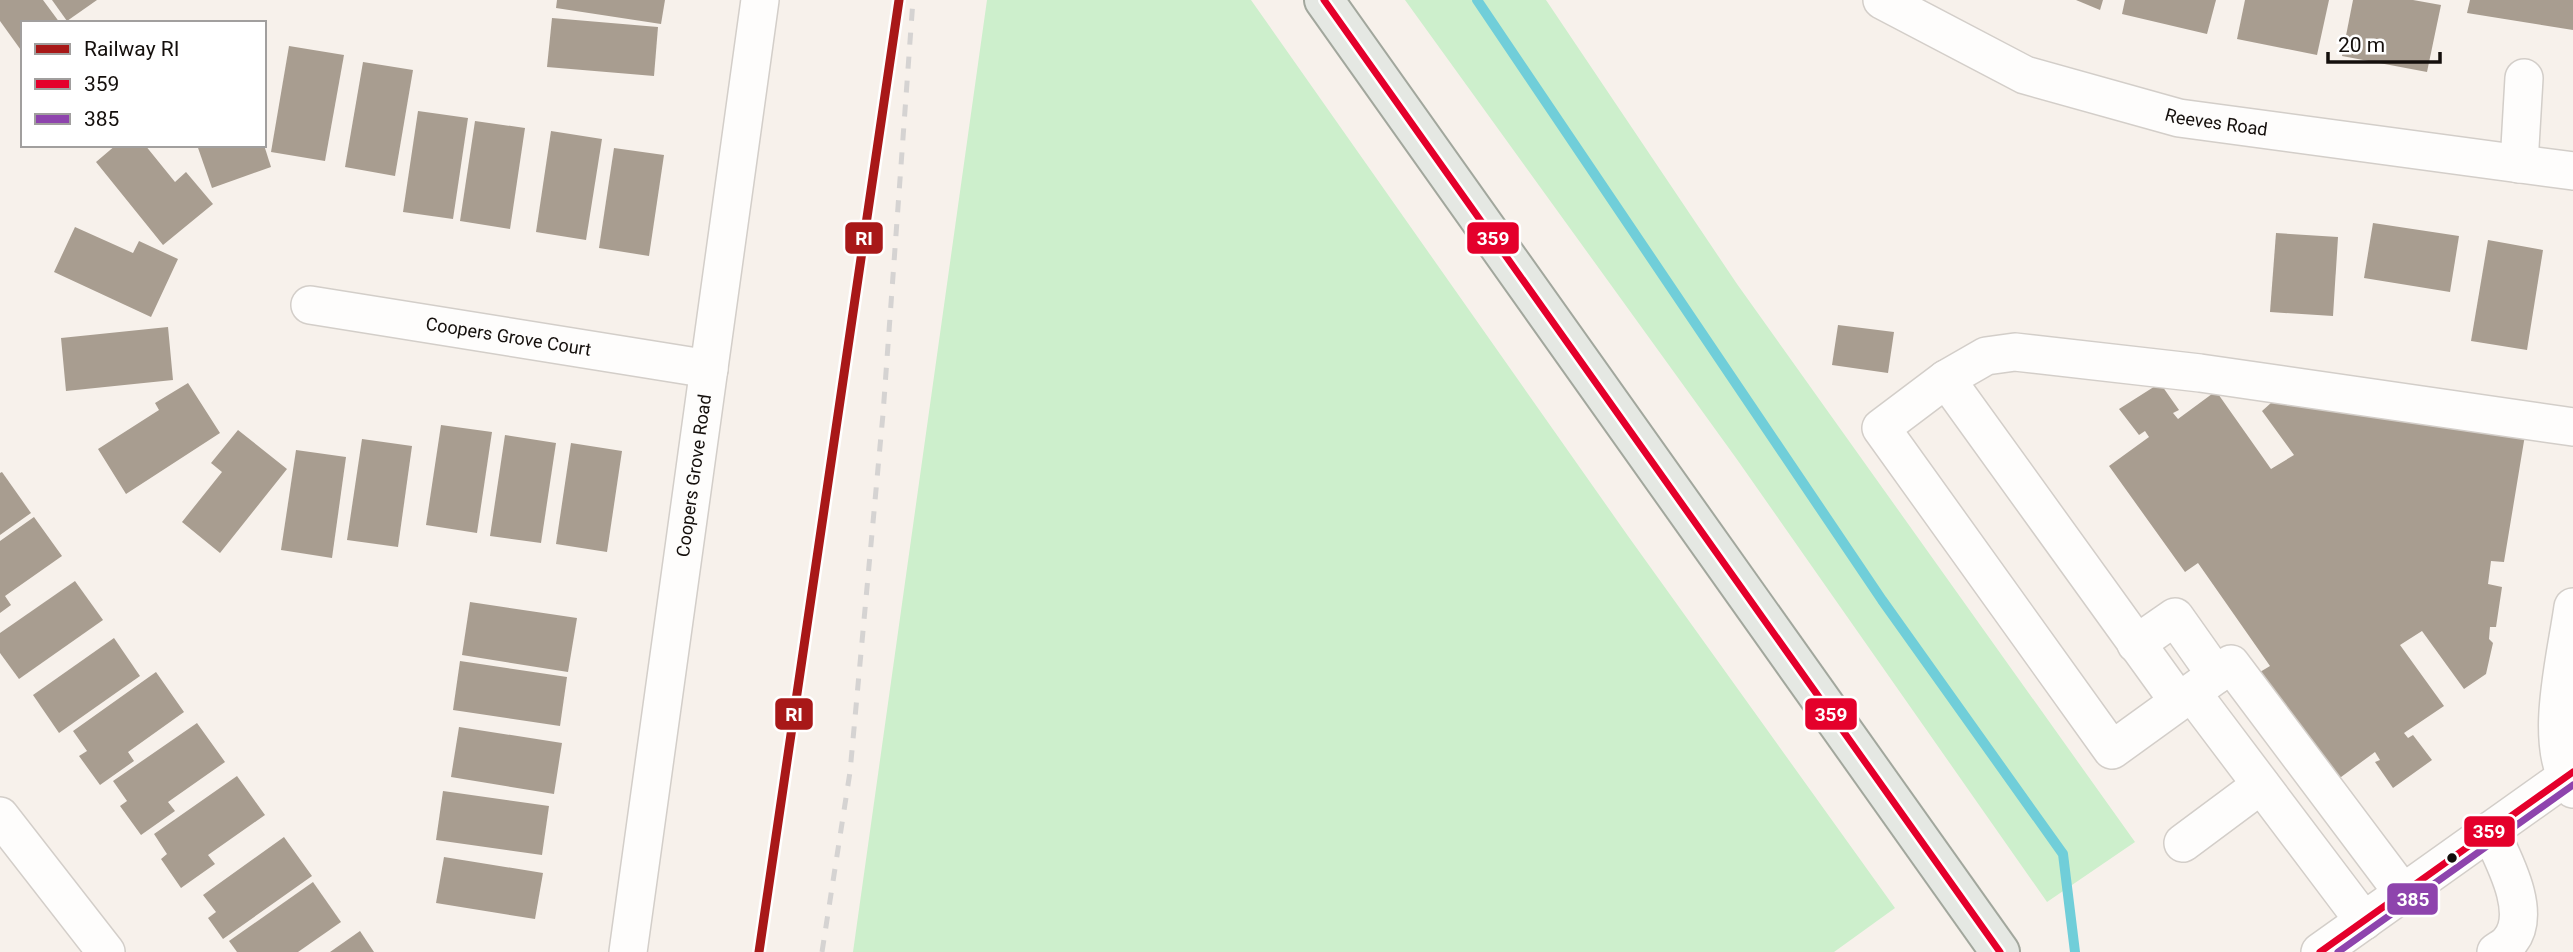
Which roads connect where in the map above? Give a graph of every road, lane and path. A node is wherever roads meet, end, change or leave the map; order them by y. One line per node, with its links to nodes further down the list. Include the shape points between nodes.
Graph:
1 (760, 0): 8 (street, Coopers Grove Road)
2 (1324, 0): 22 (main road)
3 (1882, 0): 5 (street, Reeves Road, via 2025,75 2179,118)
4 (2524, 78): 5 (street)
5 (2519, 164): 6 (street, Reeves Road)
6 (2573, 171)
7 (310, 305): 8 (street, Coopers Grove Court)
8 (709, 369): 21 (street, Coopers Grove Road)
9 (1947, 379): 10 (street, via 1986,356 2015,352 2200,373); 12 (street, via 2136,644); 12 (street, via 1881,428 2112,750)
10 (2573, 427)
11 (2573, 607): 13 (street, via 2556,726)
12 (2204, 684): 14 (street); 18 (street)
13 (2570, 780): 16 (street)
14 (2261, 785): 17 (street); 19 (street)
15 (0, 816): 20 (street)
16 (2490, 831): 18 (street); 24 (street, via 2521,911 2511,940)
17 (2183, 844)
18 (2403, 894): 19 (street)
19 (2364, 921): 23 (street)
20 (106, 952)
21 (628, 952)
22 (2000, 952)
23 (2320, 952)
24 (2496, 952)

